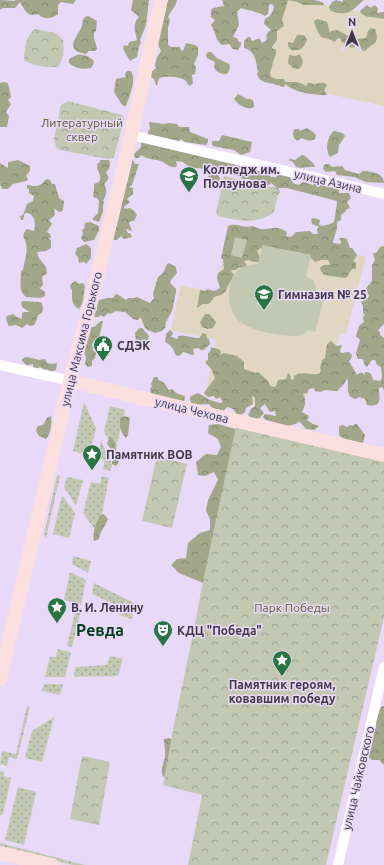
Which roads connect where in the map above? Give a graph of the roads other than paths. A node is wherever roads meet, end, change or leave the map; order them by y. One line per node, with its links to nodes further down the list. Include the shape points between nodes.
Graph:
1 (162, 0): 2 (main road, улица Максима Горького)
2 (131, 134): 3 (street, улица Азина); 5 (main road, улица Максима Горького)
3 (384, 194)
4 (0, 365): 5 (street, улица Чехова)
5 (71, 381): 6 (main road, улица Чехова); 8 (main road, улица Максима Горького)
6 (384, 455)
7 (384, 667): 11 (street, улица Чайковского)
8 (0, 679)
9 (0, 853): 10 (main road)
10 (52, 865)
11 (338, 865)

